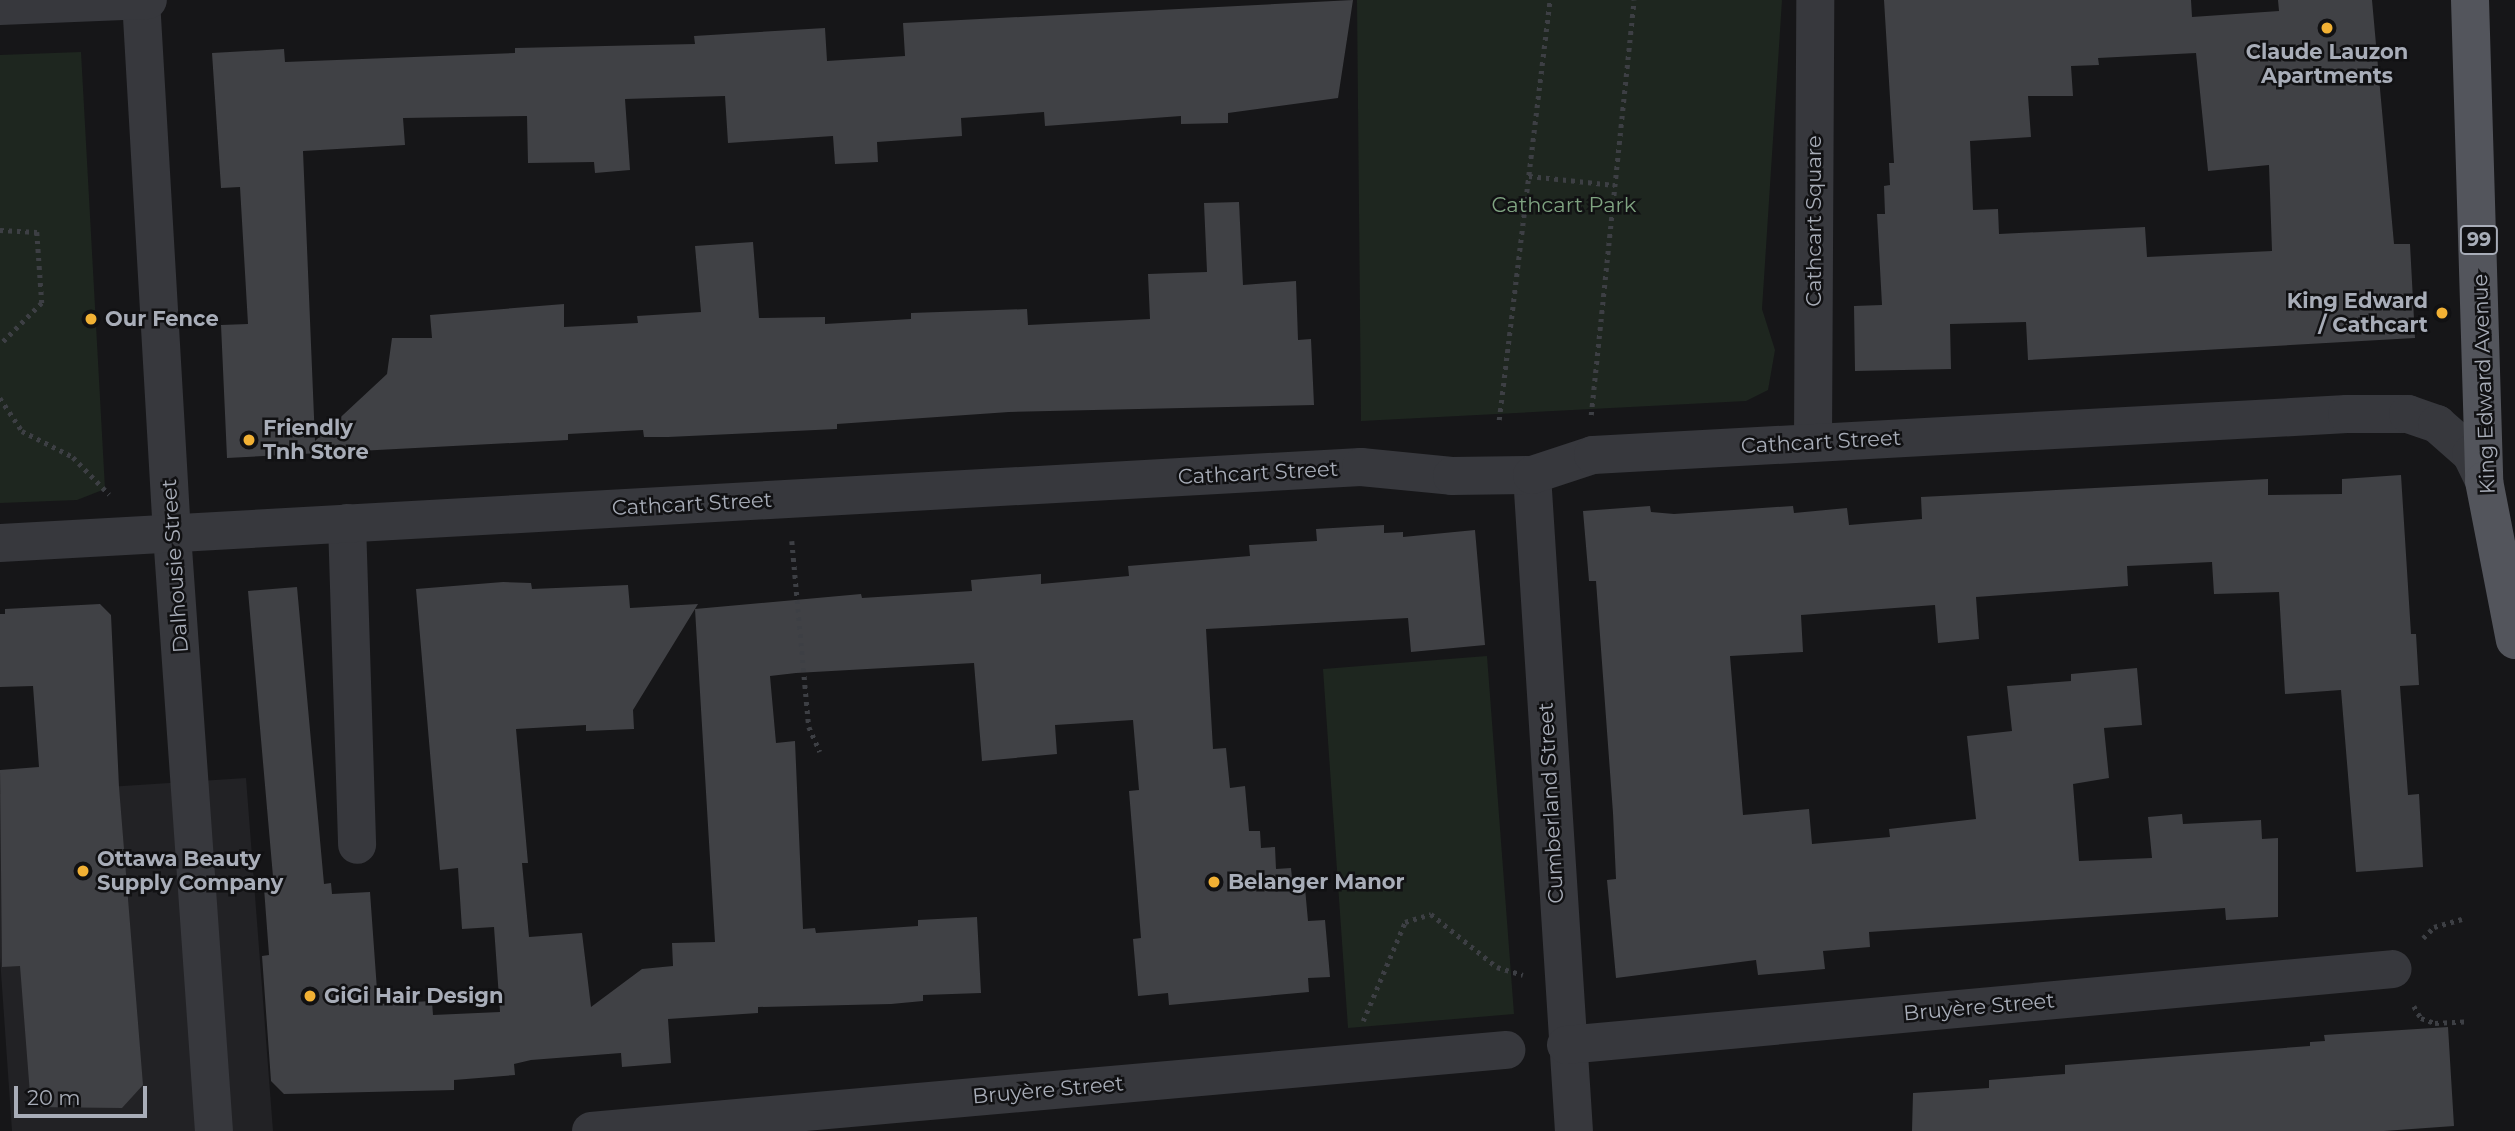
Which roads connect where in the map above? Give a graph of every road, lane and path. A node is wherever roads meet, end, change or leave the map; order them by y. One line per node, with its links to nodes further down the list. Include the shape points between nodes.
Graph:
1 (141, 0): 2 (street); 7 (street); 21 (street, Dalhousie Street)
2 (148, 0)
3 (1550, 0): 8 (path)
4 (1634, 0): 9 (path)
5 (1815, 0): 15 (street, Cathcart Square)
6 (2470, 0): 17 (main road, King Edward Avenue / 99)
7 (0, 6)
8 (1529, 176): 9 (path); 14 (path)
9 (1615, 185): 13 (path)
10 (0, 230): 11 (path, via 37,232 42,303)
11 (0, 345)
12 (0, 398): 18 (path, via 22,431 73,457)
13 (1591, 419)
14 (1499, 420)
15 (1813, 442): 16 (street, Cathcart Street, via 1592,455); 17 (street, Cathcart Street, via 2408,414 2455,436)
16 (1532, 475): 19 (street, Cathcart Street, via 1452,476 1361,467); 27 (street, Cumberland Street)
17 (2484, 481): 23 (main road, King Edward Avenue / 99)
18 (109, 494)
19 (789, 499): 20 (street, Cathcart Street); 24 (path, via 809,727)
20 (347, 523): 21 (street, Cathcart Street); 25 (street)
21 (172, 534): 22 (street, Cathcart Street); 31 (street, Dalhousie Street)
22 (0, 543)
23 (2515, 640)
24 (820, 752)
25 (357, 845)
26 (2393, 969): 28 (street, Bruyère Street)
27 (1561, 973): 28 (street, Cumberland Street); 30 (path, via 1522,975 1497,967 1432,914 1405,922 1358,1035)
28 (1566, 1045): 33 (street, Cumberland Street)
29 (1506, 1050): 30 (street, Bruyère Street)
30 (1359, 1063): 32 (street, Bruyère Street)
31 (214, 1131)
32 (591, 1131)
33 (1574, 1131)

